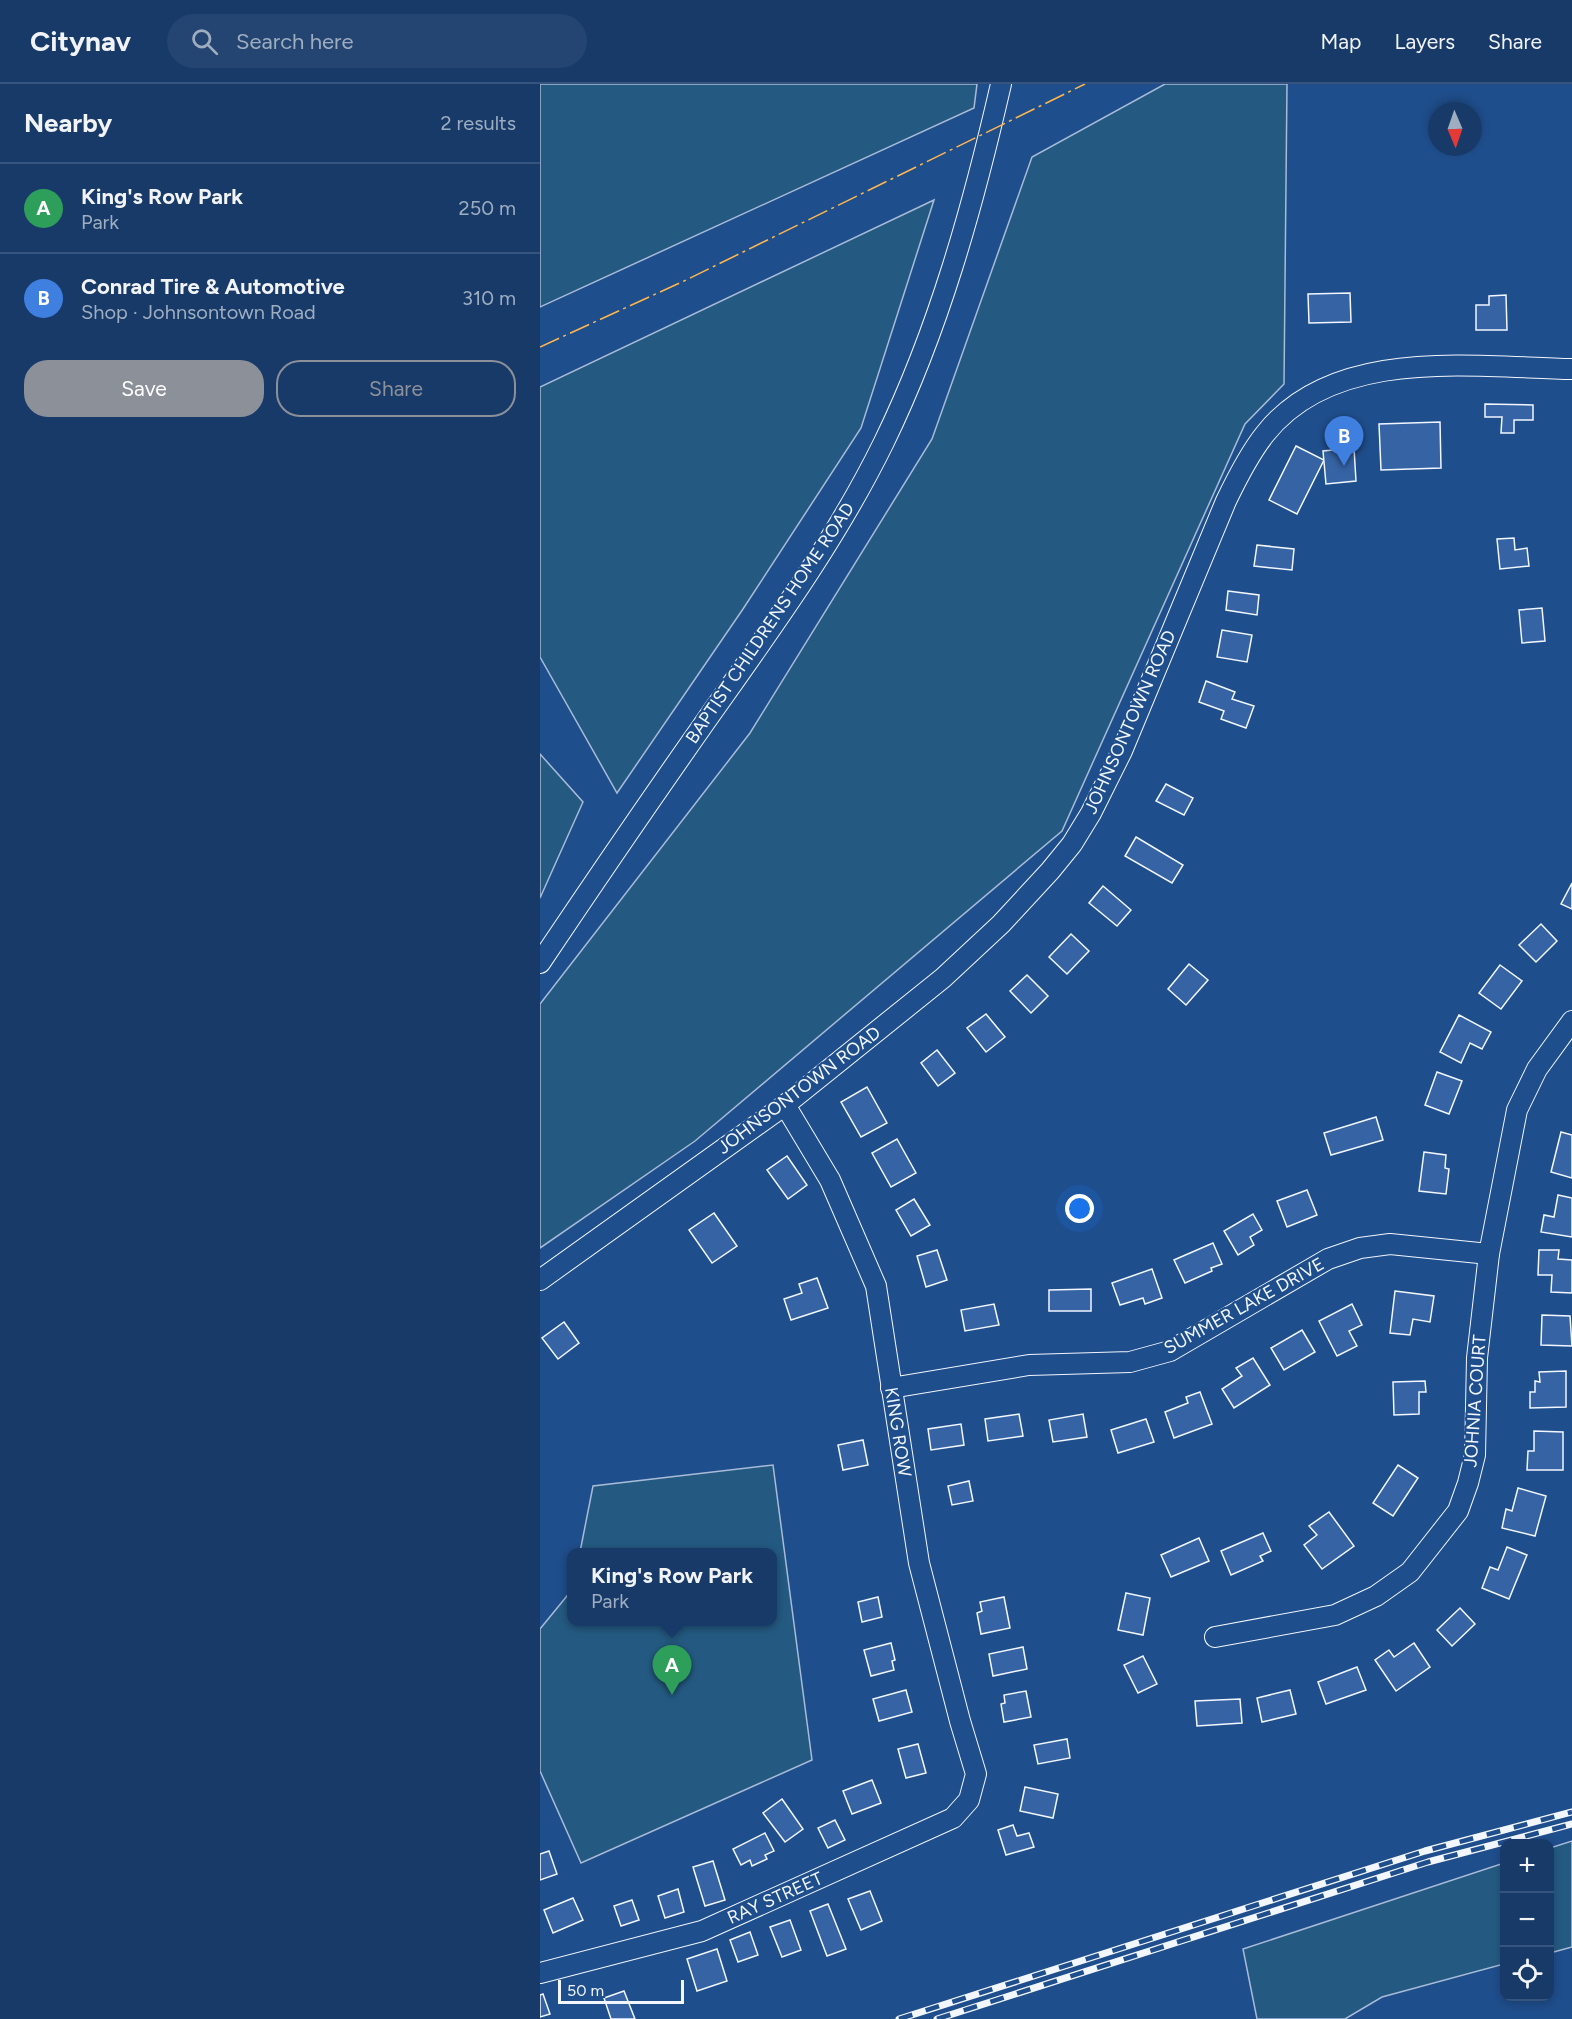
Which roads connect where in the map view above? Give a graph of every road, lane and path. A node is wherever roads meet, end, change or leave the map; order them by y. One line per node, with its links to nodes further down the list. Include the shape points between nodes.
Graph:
1 (1001, 84): 3 (street, BAPTIST CHILDRENS HOME ROAD, via 977,189 953,267 884,442 836,530)
2 (1572, 369): 5 (street, JOHNSONTOWN ROAD, via 1425,367 1375,371 1311,394 1286,412 1265,433 1226,501 1122,751 1072,844 1001,924 943,978)
3 (540, 963)
4 (1572, 1021): 6 (street, JOHNIA COURT, via 1537,1069 1517,1110)
5 (784, 1105): 7 (street, JOHNSONTOWN ROAD); 8 (street, KING ROW, via 830,1180 869,1268 878,1296)
6 (1489, 1254): 8 (street, SUMMER LAKE DRIVE, via 1390,1244 1360,1248 1328,1259 1170,1351 1113,1363 1029,1365); 9 (street, JOHNIA COURT, via 1477,1358 1474,1455 1458,1511 1410,1572 1376,1596 1335,1615)
7 (540, 1281)
8 (891, 1388): 10 (street, KING ROW, via 919,1563)
9 (1215, 1637)
10 (976, 1774): 11 (street, RAY STREET, via 974,1788 962,1809 942,1823 702,1931)
11 (540, 1973)

